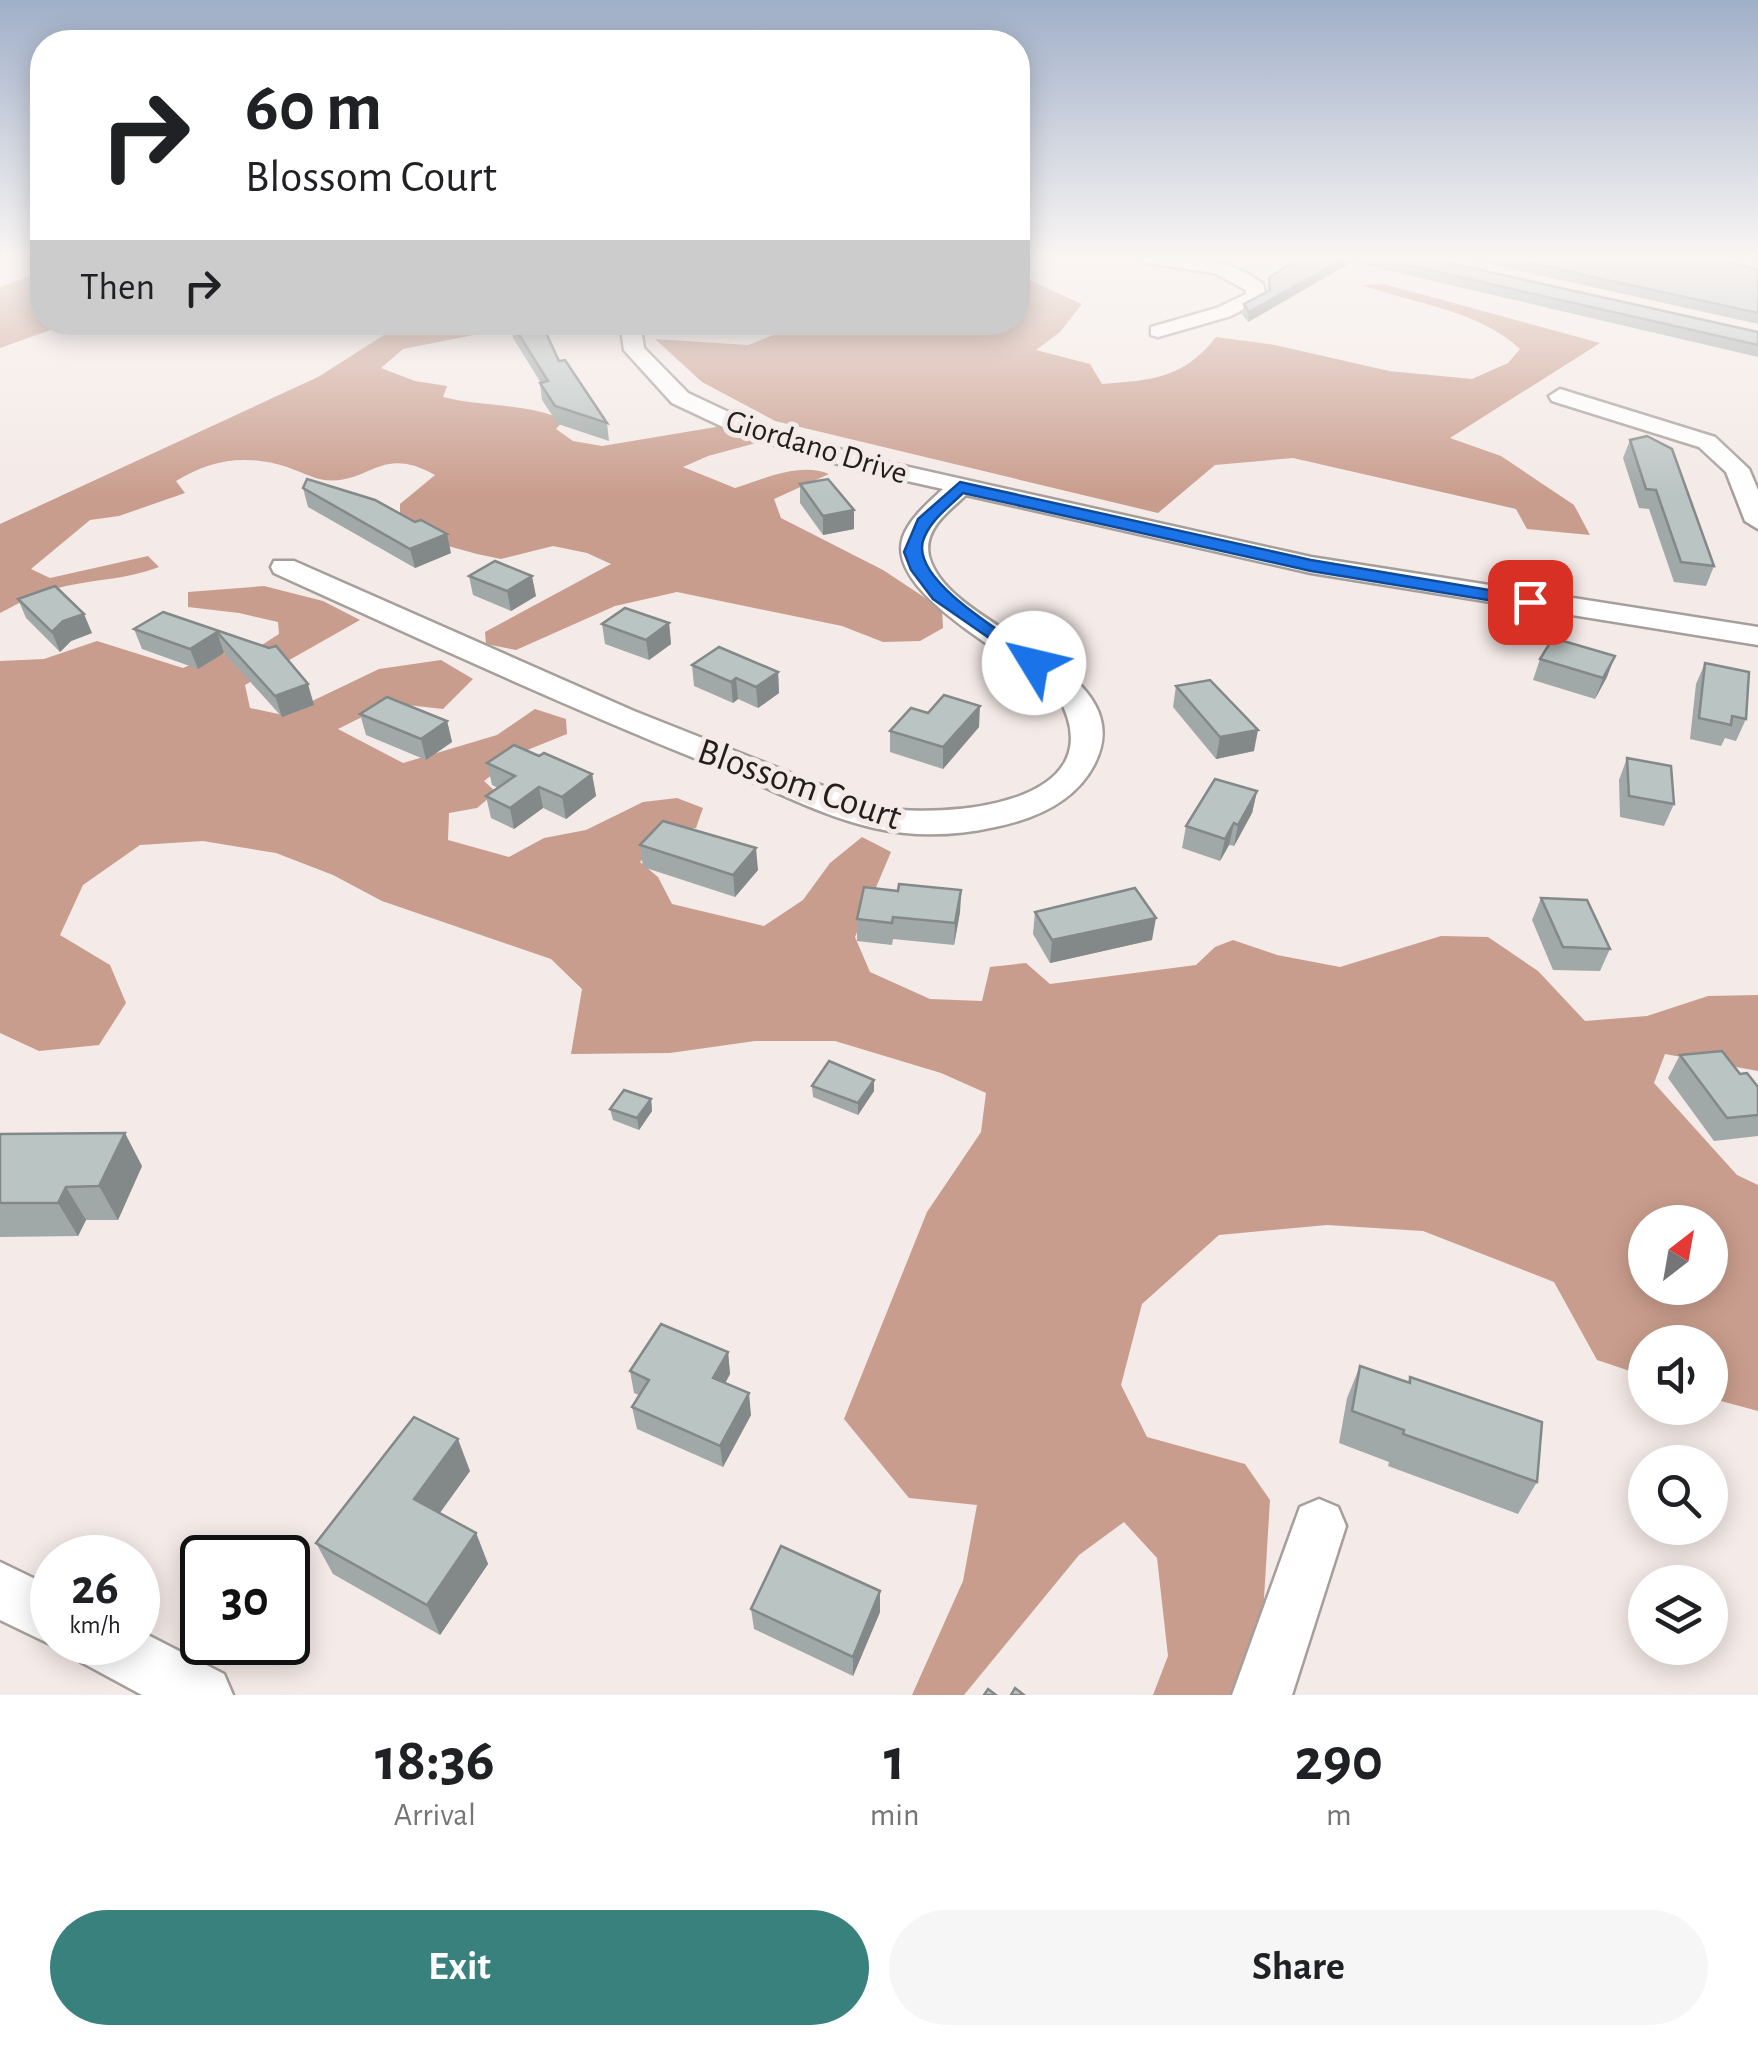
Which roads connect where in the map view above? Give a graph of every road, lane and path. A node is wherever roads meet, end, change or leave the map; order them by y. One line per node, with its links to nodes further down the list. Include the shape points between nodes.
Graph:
1 (630, 337): 3 (street, Giordano Drive, via 680,398 746,429)
2 (1560, 396): 4 (street, via 1707,442 1737,469)
3 (960, 487): 5 (street, Blossom Court, via 915,539 920,570 940,595 1066,686 1082,704 1087,724 1076,769 1058,789 988,819 933,825 847,807 646,729); 6 (street, Giordano Drive, via 1311,565)
4 (1758, 520)
5 (284, 568)
6 (1758, 636)
7 (1319, 1526): 12 (street)
8 (0, 1590): 9 (street)
9 (30, 1606)
10 (145, 1665): 11 (street)
11 (202, 1695)
12 (1262, 1695)

